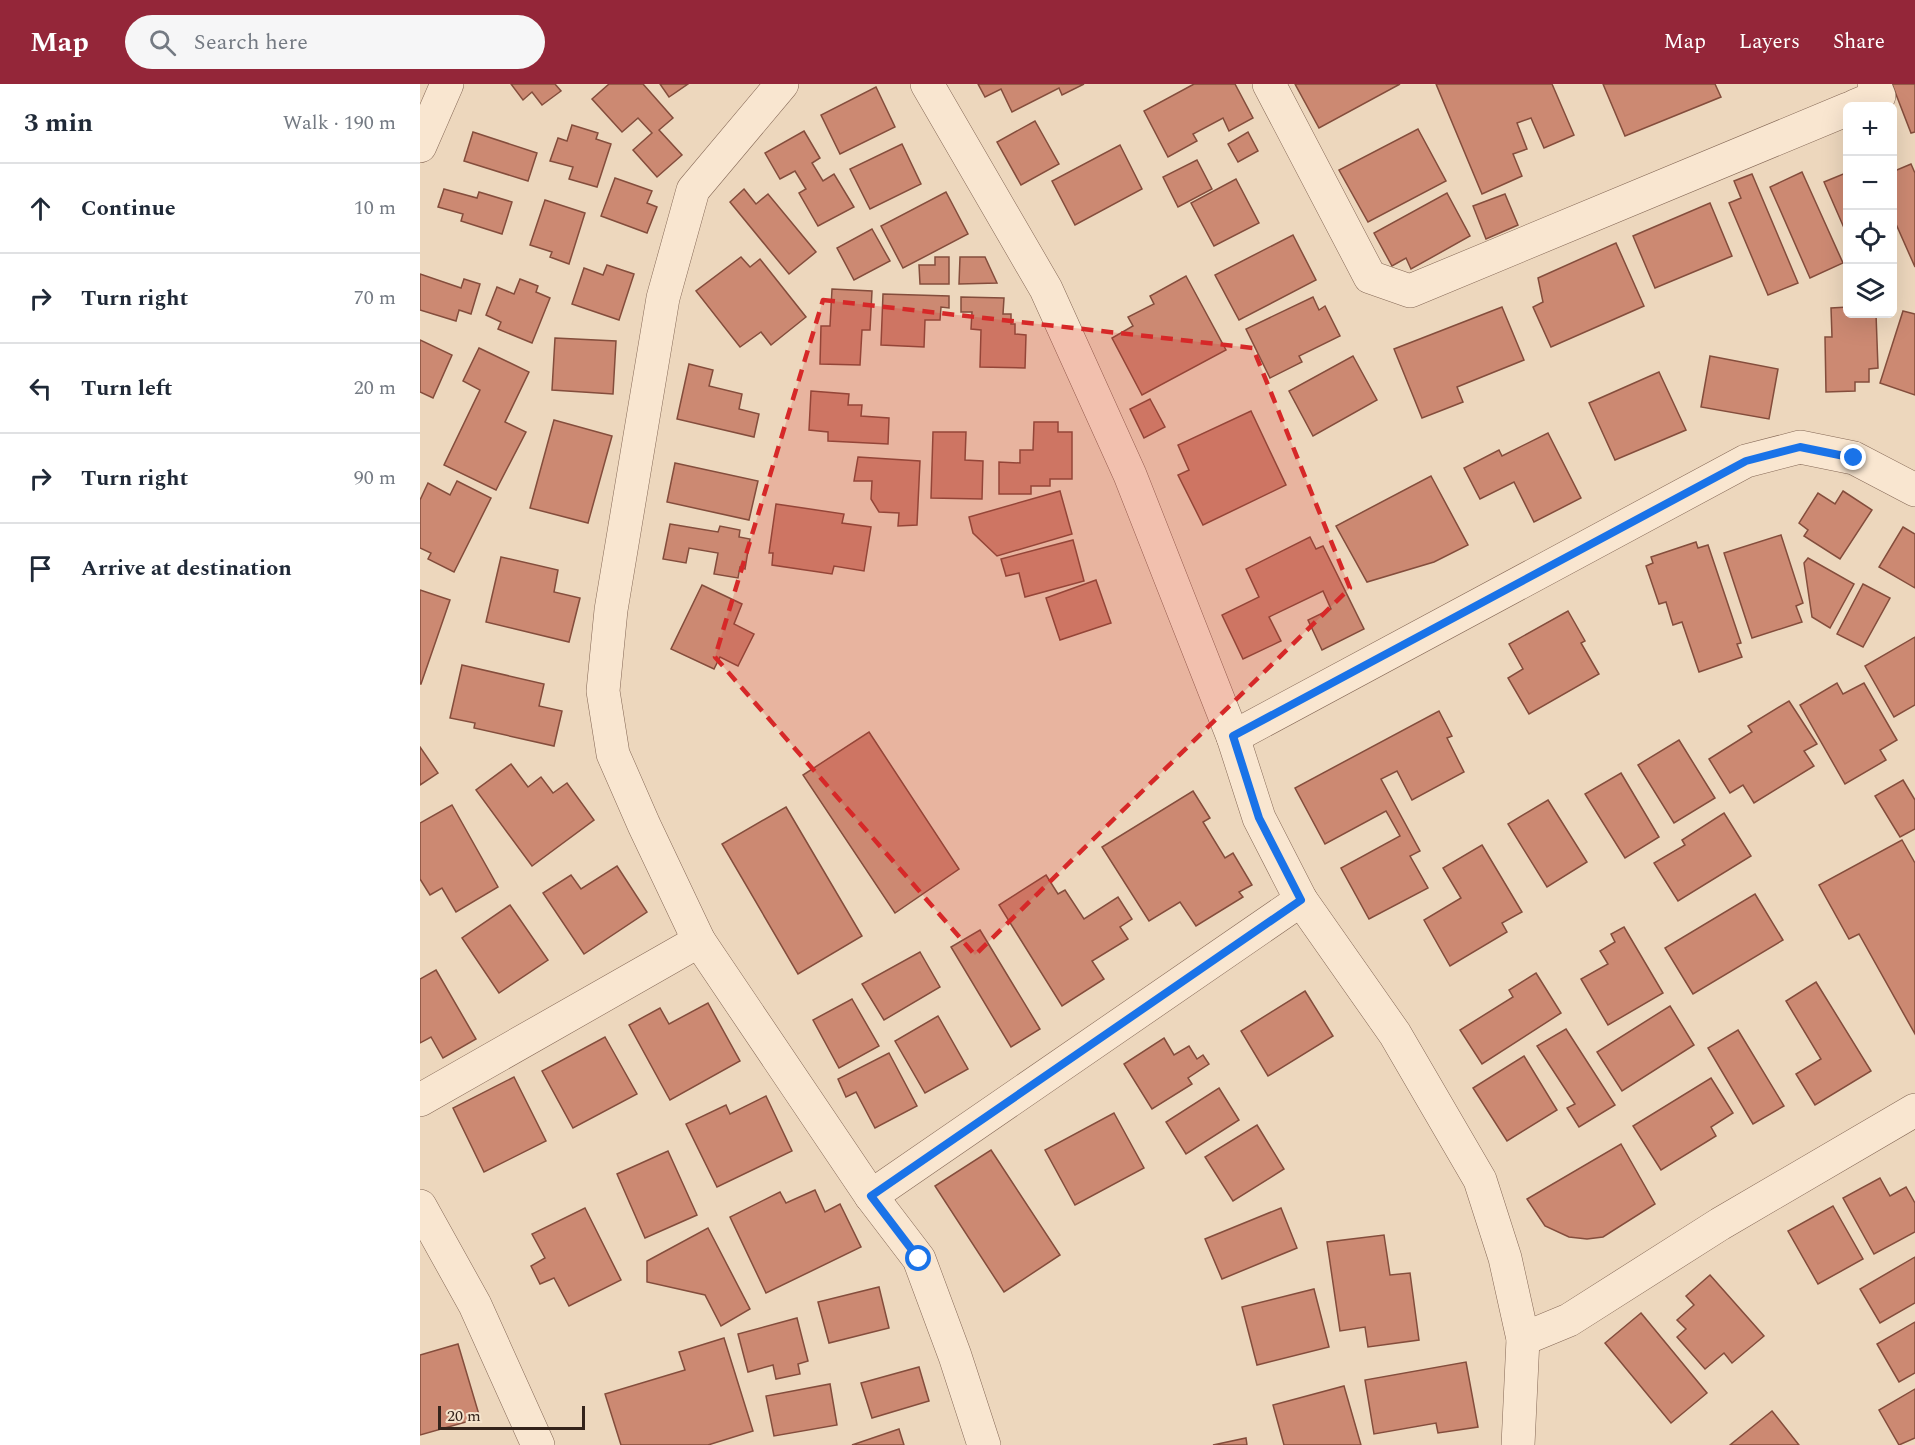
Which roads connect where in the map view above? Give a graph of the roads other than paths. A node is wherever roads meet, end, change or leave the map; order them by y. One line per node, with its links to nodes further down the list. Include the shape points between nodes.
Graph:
1 (447, 84): 8 (street)
2 (782, 84): 12 (street, via 693,190 663,298 611,610 603,691 613,754)
3 (927, 84): 10 (street, via 1046,289 1130,475)
4 (1269, 84): 7 (street, via 1370,277 1410,291)
5 (1874, 84): 6 (street, via 1879,96)
6 (1865, 102)
7 (1843, 112)
8 (420, 146)
9 (1911, 478): 10 (street, via 1854,458 1800,447 1746,461)
10 (1233, 736): 11 (street, via 1259,818)
11 (1301, 900): 15 (street); 18 (street, via 1395,1034 1480,1180 1505,1258)
12 (699, 941): 13 (street); 15 (street)
13 (420, 1100)
14 (1915, 1110): 18 (street, via 1720,1224 1569,1320)
15 (871, 1196): 20 (street, via 919,1259)
16 (420, 1206): 17 (street)
17 (431, 1250): 19 (street, via 475,1305)
18 (1523, 1339): 21 (street)
19 (538, 1445)
20 (984, 1445)
21 (1518, 1445)

